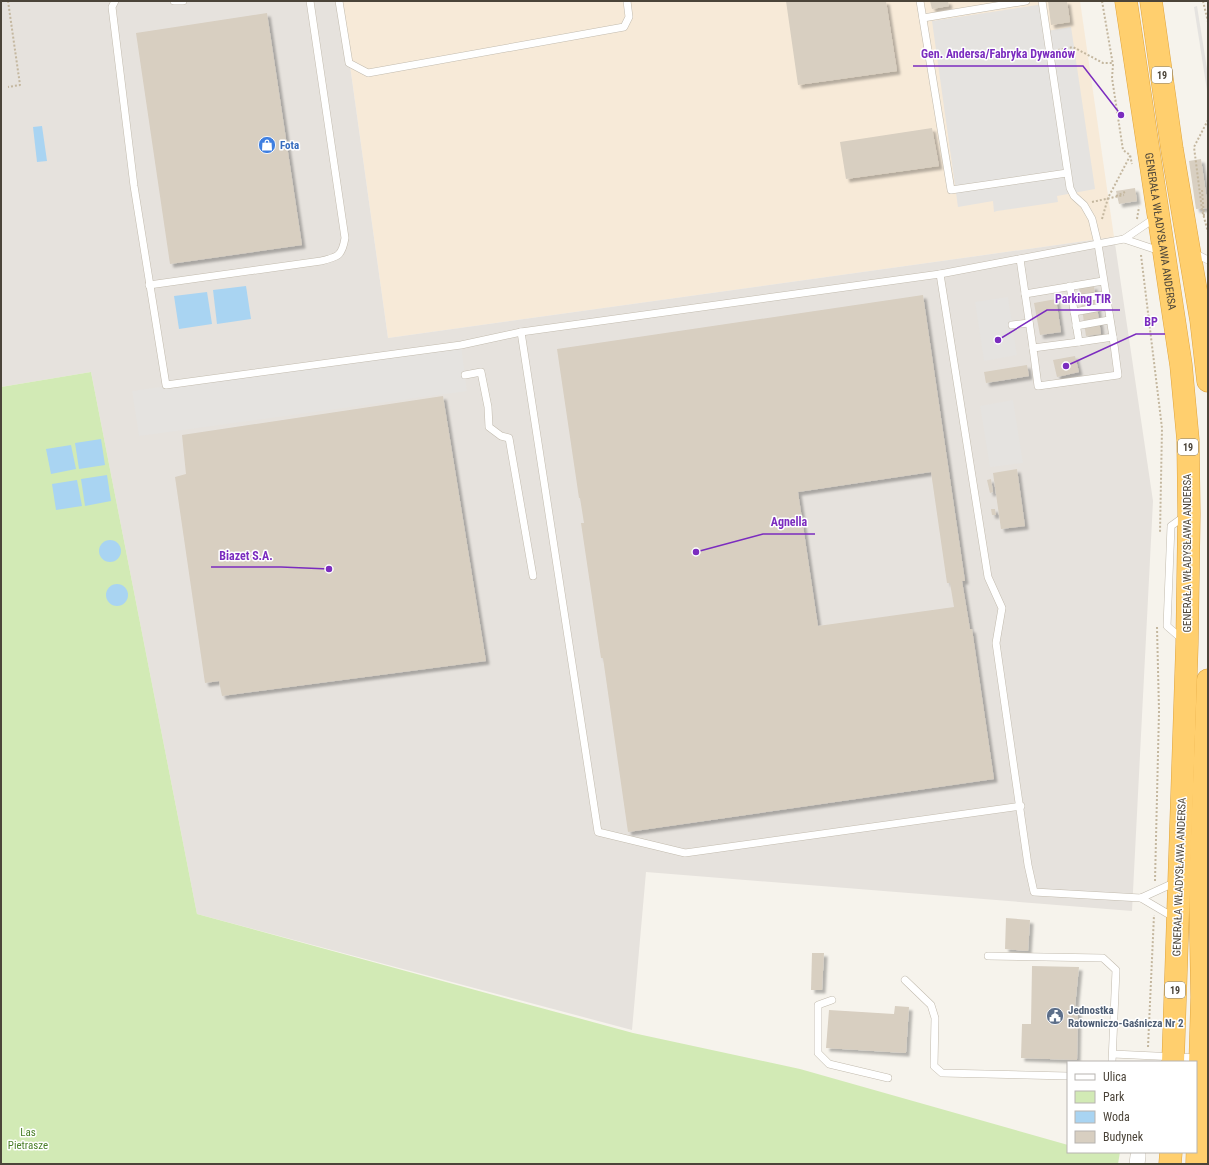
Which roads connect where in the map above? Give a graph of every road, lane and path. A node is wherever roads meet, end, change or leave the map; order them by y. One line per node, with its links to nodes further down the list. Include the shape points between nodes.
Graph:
1 (8, 1): 19 (path, via 20,85)
2 (115, 1): 39 (lane, via 112,7)
3 (174, 1): 4 (lane)
4 (183, 1)
5 (310, 1): 39 (lane, via 345,238 343,251 335,258 321,261)
6 (339, 1): 7 (lane, via 350,63 368,73 624,27 629,18)
7 (627, 1)
8 (920, 1): 15 (lane)
9 (1026, 1): 15 (lane)
10 (1042, 1): 17 (lane)
11 (1102, 1): 18 (path)
12 (1126, 1): 28 (highway, GENERAŁA WŁADYSŁAWA ANDERSA / 19)
13 (1151, 1): 35 (highway, GENERAŁA WŁADYSŁAWA ANDERSA / 19, via 1172,149)
14 (1203, 1): 16 (path)
15 (923, 18): 21 (lane, via 951,190)
16 (1208, 22)
17 (1049, 52): 18 (path, via 1073,47 1103,63); 21 (lane)
18 (1113, 64): 26 (path, via 1112,78 1123,150 1130,155)
19 (8, 87)
20 (1208, 120): 29 (path, via 1194,147)
21 (1067, 172): 27 (lane, via 1074,196)
22 (1202, 190): 29 (path)
23 (1126, 192): 25 (path, via 1120,192)
24 (1124, 195): 25 (path)
25 (1115, 197): 26 (path)
26 (1108, 198): 27 (path)
27 (1084, 204): 32 (lane, via 1092,219)
28 (1158, 216): 31 (lane); 34 (highway, GENERAŁA WŁADYSŁAWA ANDERSA / 19)
29 (1204, 217): 30 (path)
30 (1208, 232)
31 (1124, 240): 32 (lane); 34 (lane)
32 (1098, 244): 36 (lane); 38 (lane)
33 (1141, 252): 56 (path, via 1162,428)
34 (1164, 252): 61 (highway, GENERAŁA WŁADYSŁAWA ANDERSA / 19, via 1181,365 1188,440 1187,644)
35 (1199, 255): 55 (highway, GENERAŁA WŁADYSŁAWA ANDERSA / 19, via 1201,320)
36 (1020, 259): 37 (lane); 41 (lane)
37 (940, 274): 50 (lane); 60 (lane, via 988,577 1002,608 996,643)
38 (1103, 281): 40 (lane); 42 (lane)
39 (149, 285): 50 (lane, via 166,385 460,345)
40 (1070, 286): 41 (lane); 43 (lane)
41 (1025, 294): 47 (lane)
42 (1105, 295): 43 (lane); 44 (lane)
43 (1072, 299): 45 (lane)
44 (1107, 306): 45 (lane); 46 (lane)
45 (1074, 312): 49 (lane)
46 (1109, 320): 49 (lane); 51 (lane)
47 (1029, 323): 48 (lane); 53 (lane)
48 (1012, 325)
49 (1076, 326): 52 (lane)
50 (521, 332): 60 (lane, via 598,832 685,853)
51 (1113, 337): 52 (lane); 53 (lane, via 1118,375 1038,386)
52 (1079, 342): 53 (lane)
53 (1033, 348)
54 (465, 375): 57 (lane, via 481,372 489,426 501,436 509,438)
55 (1208, 381)
56 (1160, 534)
57 (533, 576)
58 (1157, 620): 62 (path, via 1159,711)
59 (1208, 680): 71 (highway, GENERAŁA WŁADYSŁAWA ANDERSA, via 1200,902)
60 (1021, 806): 63 (lane, via 1034,892)
61 (1179, 881): 63 (lane); 65 (highway, GENERAŁA WŁADYSŁAWA ANDERSA / 19)
62 (1155, 883)
63 (1141, 898): 65 (lane)
64 (1154, 913): 70 (path)
65 (1178, 919): 72 (highway, GENERAŁA WŁADYSŁAWA ANDERSA / 19)
66 (988, 956): 69 (lane, via 1103,958 1116,970)
67 (905, 980): 74 (lane, via 931,1005 935,1018 934,1066 942,1072)
68 (832, 1000): 75 (lane, via 818,1005 818,1053 829,1064)
69 (1113, 1054): 70 (lane); 73 (lane)
70 (1148, 1056): 72 (lane)
71 (1200, 1058): 72 (lane); 78 (highway, GENERAŁA WŁADYSŁAWA ANDERSA)
72 (1173, 1059)
73 (1112, 1061)
74 (1067, 1076)
75 (888, 1078)
76 (1171, 1153): 77 (highway)
77 (1170, 1164)
78 (1197, 1164)

